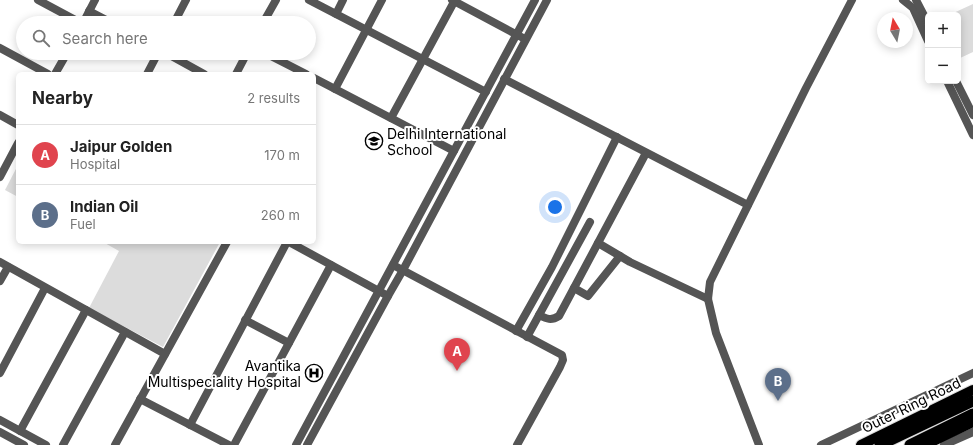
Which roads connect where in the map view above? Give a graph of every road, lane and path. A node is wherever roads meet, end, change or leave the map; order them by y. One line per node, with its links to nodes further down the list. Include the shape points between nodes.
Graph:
1 (38, 0): 16 (street)
2 (95, 0): 14 (street)
3 (186, 0): 19 (street)
4 (276, 0): 20 (street)
5 (309, 0): 15 (street)
6 (343, 0): 15 (street)
7 (382, 0): 22 (street)
8 (454, 0): 23 (street); 28 (street)
9 (535, 0): 23 (street)
10 (546, 0): 25 (street)
11 (852, 0): 57 (street)
12 (903, 0): 24 (street, via 913,8)
13 (916, 0): 21 (street)
14 (89, 11): 17 (street); 18 (street)
15 (336, 14): 22 (street)
16 (69, 16)
17 (86, 16)
18 (99, 16)
19 (178, 16)
20 (267, 16)
21 (925, 17)
22 (367, 30): 28 (street); 45 (street)
23 (517, 34): 25 (street); 46 (street)
24 (925, 34)
25 (526, 39): 42 (street)
26 (0, 48): 27 (street)
27 (16, 57)
28 (423, 59): 46 (street); 49 (street)
29 (22, 60): 35 (street)
30 (63, 60): 36 (street)
31 (154, 60): 37 (street)
32 (179, 60): 38 (street)
33 (243, 60): 39 (street)
34 (278, 60): 40 (street)
35 (44, 72)
36 (56, 72)
37 (148, 72)
38 (200, 72)
39 (237, 72)
40 (301, 72)
41 (316, 79): 45 (street)
42 (504, 79): 52 (street); 67 (street)
43 (948, 84): 51 (street)
44 (958, 84): 48 (street)
45 (335, 89): 49 (street)
46 (486, 92): 54 (street)
47 (0, 115): 50 (street)
48 (973, 115)
49 (391, 118): 54 (street)
50 (16, 124)
51 (973, 135)
52 (617, 137): 55 (street); 77 (street, via 552,267)
53 (16, 147): 56 (street)
54 (454, 151): 66 (street)
55 (646, 153): 57 (street); 59 (street)
56 (0, 177)
57 (748, 206): 73 (street, via 710,282)
58 (590, 222): 75 (street)
59 (598, 243): 63 (street); 70 (street)
60 (226, 244): 81 (street)
61 (287, 244): 76 (street)
62 (292, 244): 65 (street)
63 (620, 256): 70 (street, via 588,296); 73 (street)
64 (4, 264): 68 (street); 69 (street)
65 (331, 265): 71 (street); 80 (street)
66 (393, 266): 67 (street); 71 (street)
67 (403, 270): 72 (street); 77 (street)
68 (0, 281)
69 (45, 288): 74 (street); 82 (street)
70 (574, 288): 75 (street, via 559,316 549,319)
71 (379, 291): 72 (street); 100 (street)
72 (388, 296): 101 (street)
73 (708, 299): 103 (street, via 716,333)
74 (86, 310): 78 (street); 91 (street)
75 (539, 315): 79 (street)
76 (245, 320): 80 (street); 90 (street)
77 (516, 331): 79 (street)
78 (126, 332): 81 (street); 96 (street)
79 (527, 337): 102 (street, via 562,355 563,360)
80 (289, 343): 99 (street)
81 (165, 354): 85 (street)
82 (0, 373)
83 (973, 373): 104 (street)
84 (973, 390): 105 (main road, Outer Ring Road)
85 (140, 399): 90 (street); 97 (street)
86 (973, 401): 106 (highway)
87 (973, 414): 107 (highway)
88 (0, 420): 91 (street)
89 (973, 422): 108 (main road)
90 (190, 424): 98 (street)
91 (20, 431): 95 (street)
92 (0, 432): 94 (street)
93 (973, 432): 109 (street)
94 (24, 445)
95 (46, 445)
96 (63, 445)
97 (115, 445)
98 (229, 445)
99 (234, 445)
100 (296, 445)
101 (307, 445)
102 (517, 445)
103 (759, 445)
104 (821, 445)
105 (861, 445)
106 (880, 445)
107 (910, 445)
108 (925, 445)
109 (944, 445)

